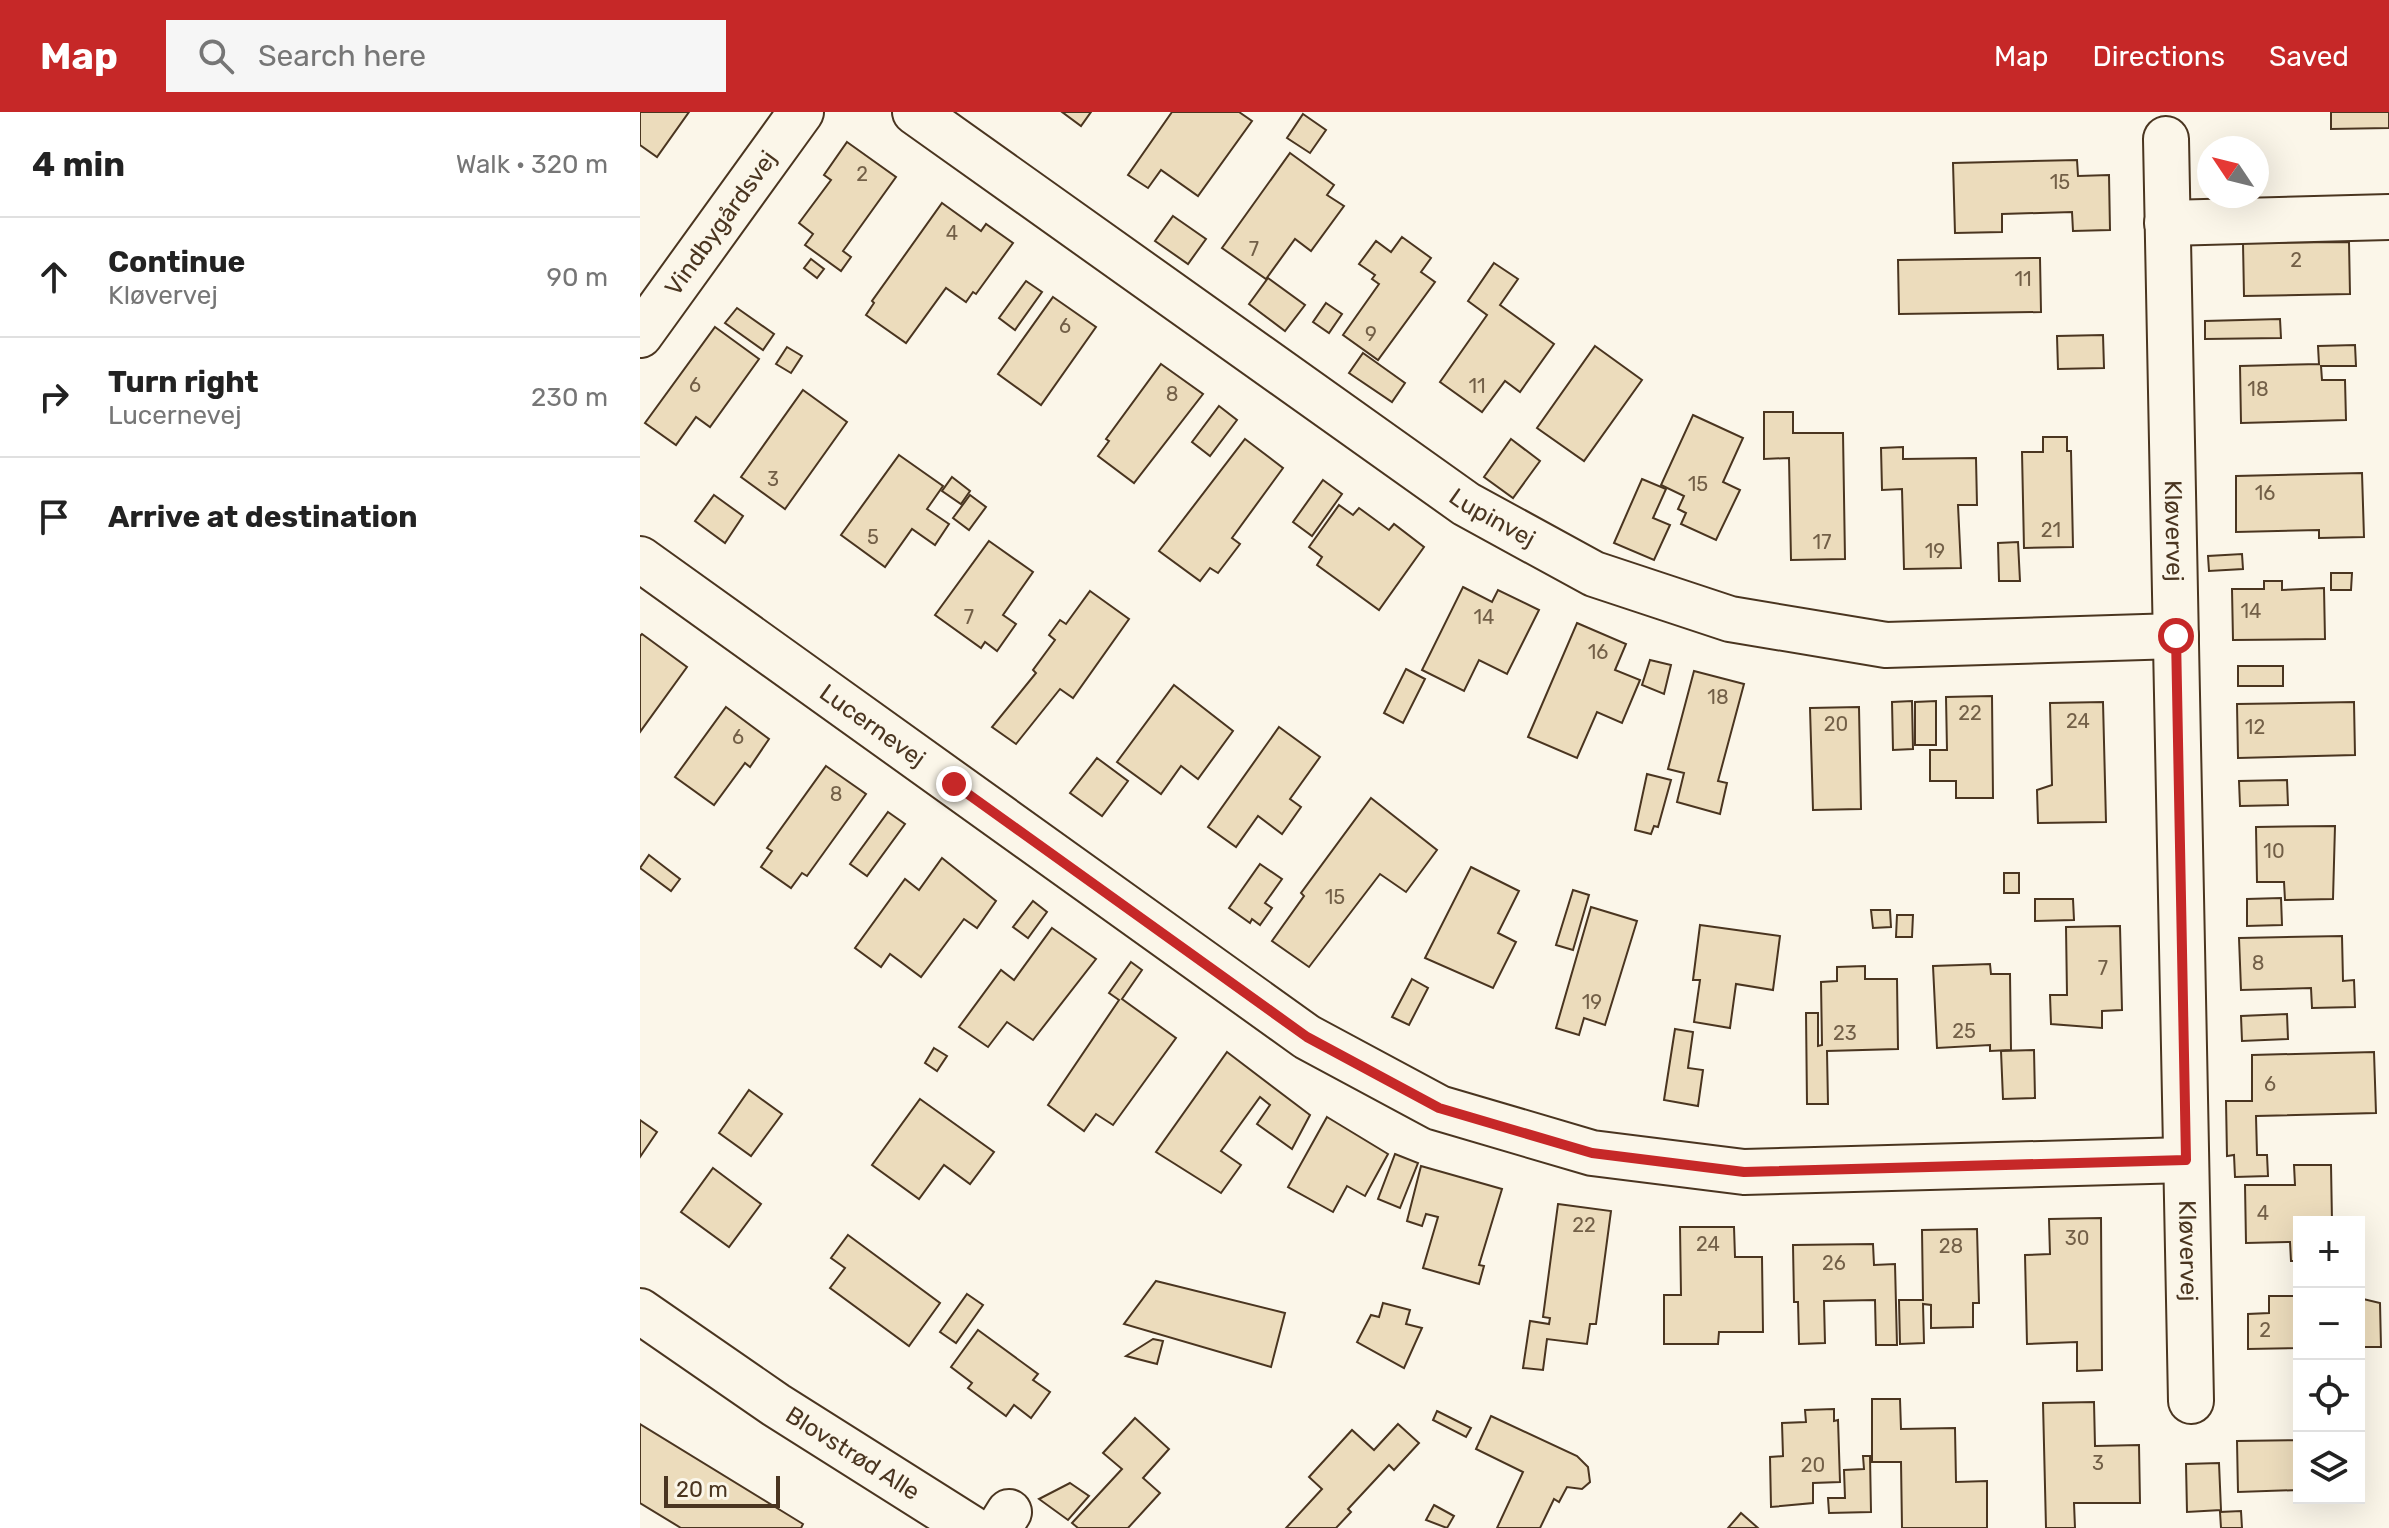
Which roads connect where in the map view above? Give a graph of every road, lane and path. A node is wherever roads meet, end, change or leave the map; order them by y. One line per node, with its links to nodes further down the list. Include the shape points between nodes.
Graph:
1 (801, 112): 6 (street, Vindbygårdsvej)
2 (915, 112): 8 (street, Lupinvej, via 1466,504 1594,574 1730,619 1886,645)
3 (2166, 139): 5 (street, Kløvervej)
4 (2389, 217): 5 (street)
5 (2167, 223): 8 (street, Kløvervej)
6 (640, 335)
7 (640, 559): 9 (street, Lucernevej, via 1307,1037 1439,1108 1592,1153 1744,1172)
8 (2176, 636): 9 (street, Kløvervej)
9 (2186, 1160): 11 (street, Kløvervej)
10 (640, 1311): 12 (street, Blovstrød Alle)
11 (2191, 1401)
12 (776, 1405): 13 (street, Blovstrød Alle); 14 (street, Blovstrød Alle)
13 (993, 1523)
14 (919, 1528)

